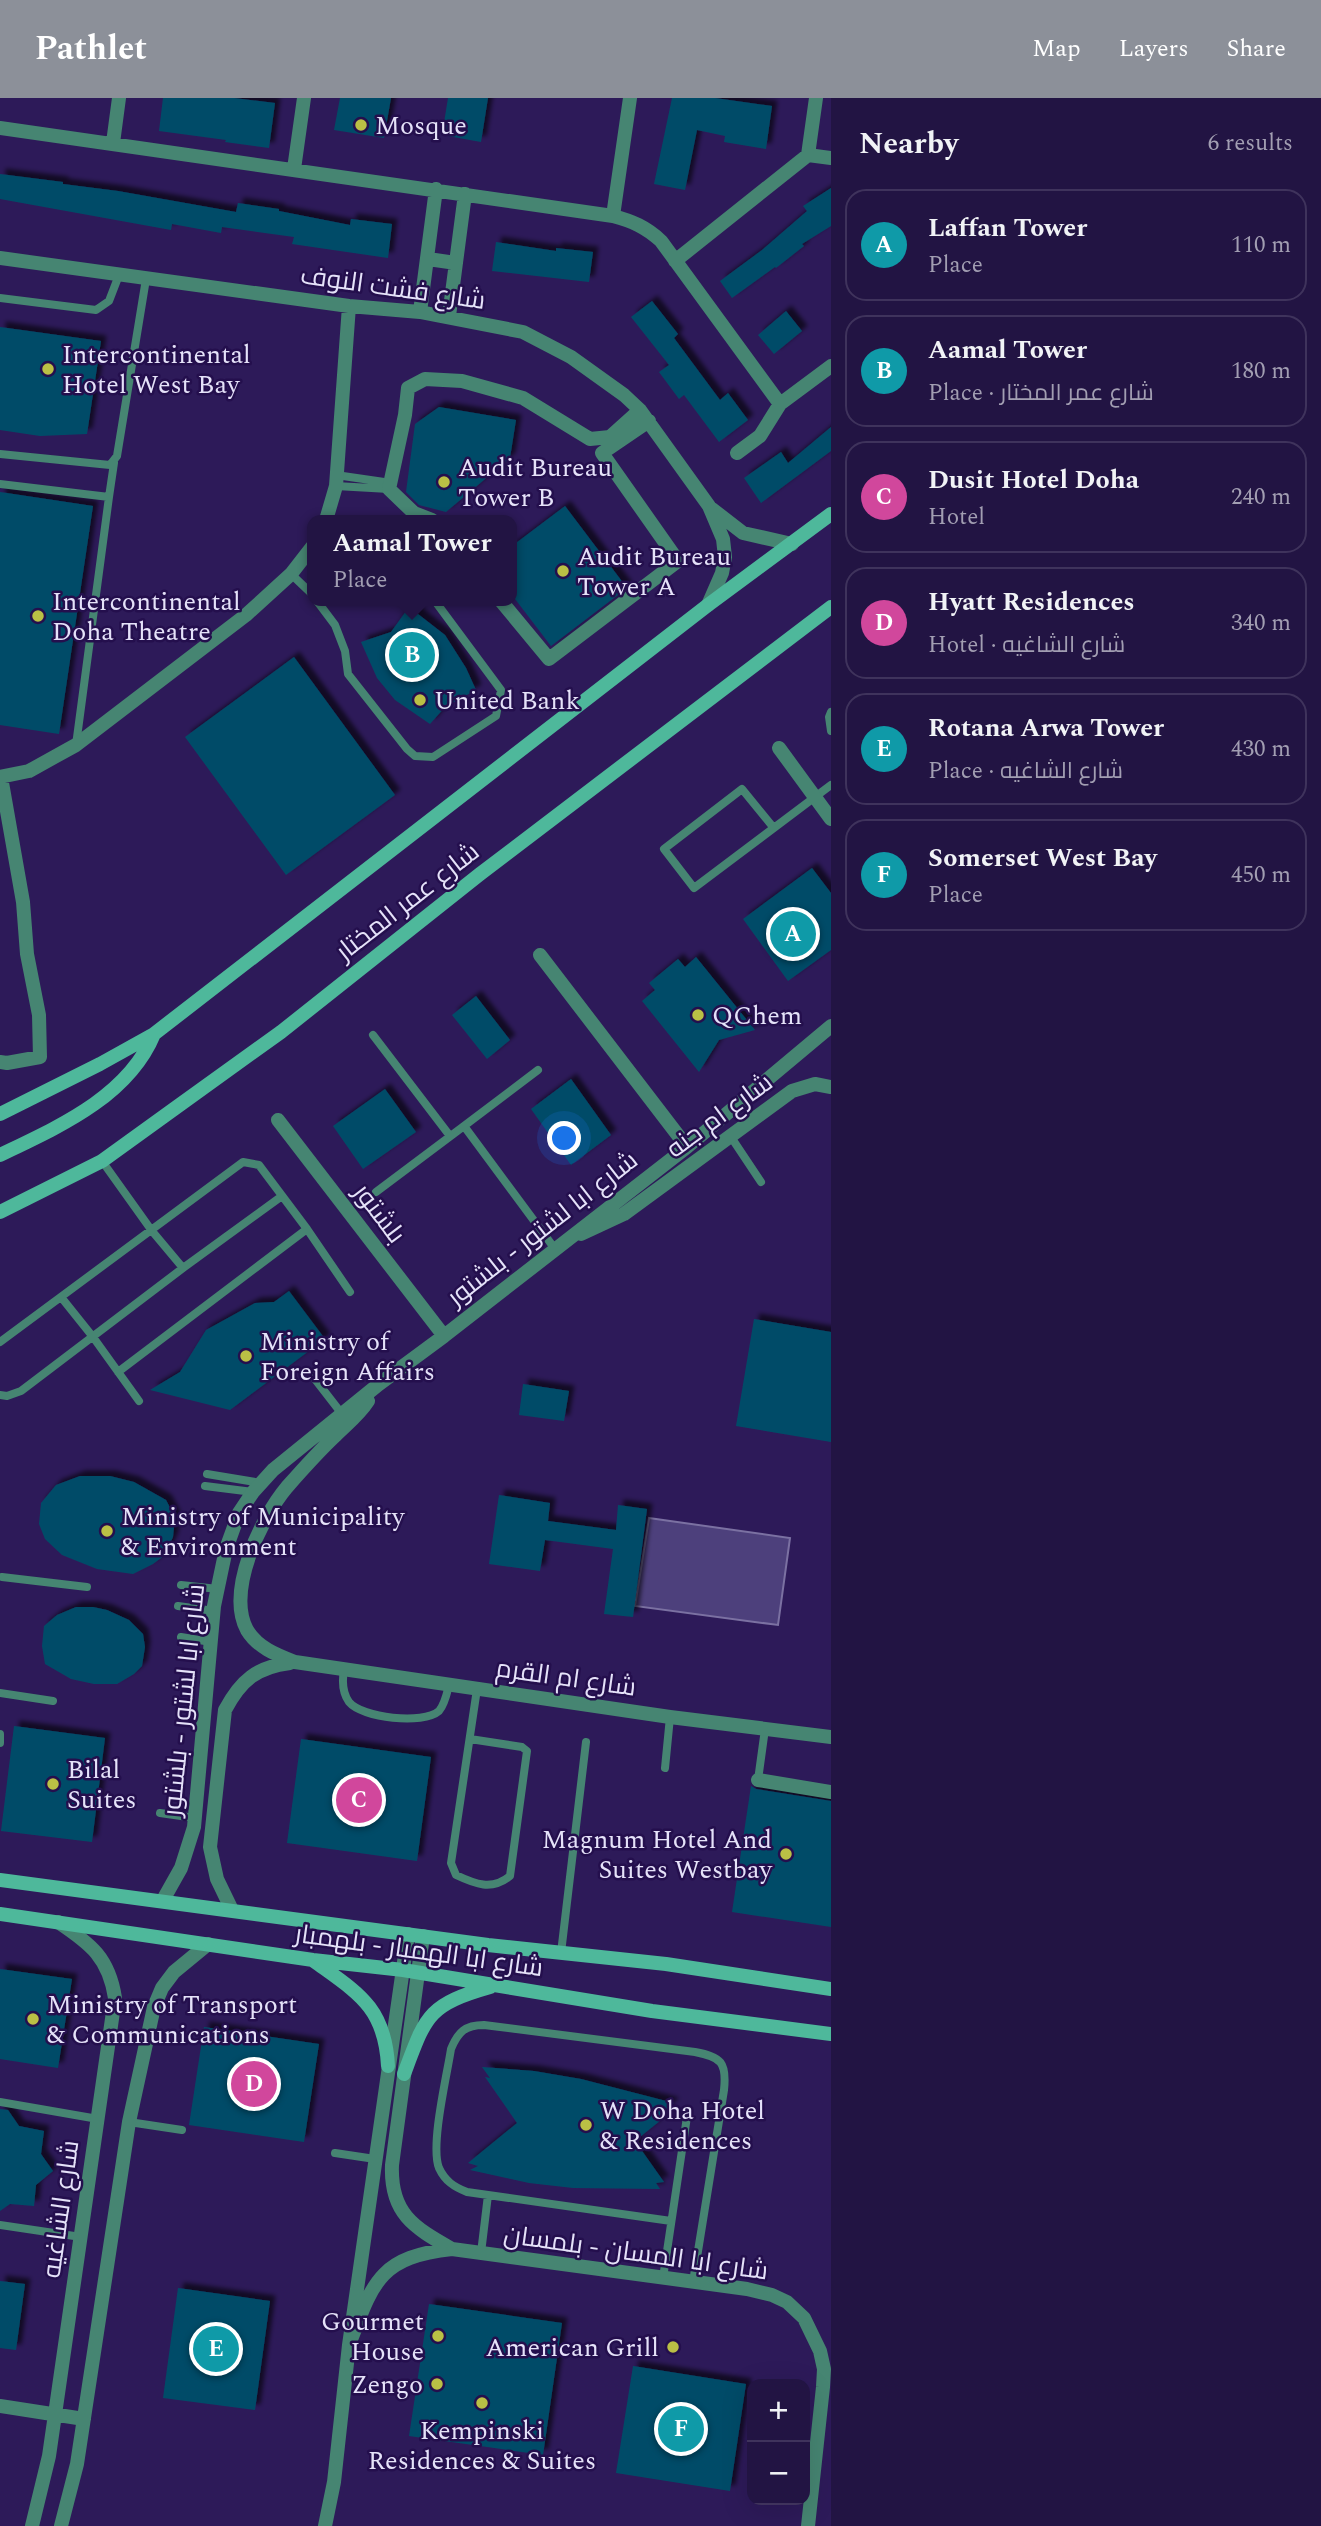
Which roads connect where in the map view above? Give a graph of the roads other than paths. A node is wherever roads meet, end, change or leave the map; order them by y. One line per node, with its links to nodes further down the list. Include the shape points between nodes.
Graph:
1 (120, 98): 6 (street)
2 (304, 98): 9 (street)
3 (630, 98): 12 (street)
4 (816, 98): 7 (street)
5 (0, 128): 6 (street)
6 (113, 143): 9 (street)
7 (808, 155): 8 (street); 15 (street)
8 (831, 158)
9 (294, 169): 10 (street)
10 (436, 190): 11 (street); 14 (street)
11 (466, 194): 12 (street); 16 (street)
12 (613, 216): 15 (street, via 649,230)
13 (0, 258): 17 (street, شارع فشت النوف)
14 (428, 259): 16 (street); 21 (street)
15 (675, 261): 24 (street)
16 (456, 263): 22 (street)
17 (119, 275): 18 (street, شارع فشت النوف); 19 (lane, via 109,300 96,310)
18 (146, 279): 20 (street, شارع فشت النوف); 28 (lane)
19 (0, 298)
20 (349, 306): 21 (street, شارع فشت النوف); 29 (street)
21 (420, 312): 22 (street, شارع فشت النوف)
22 (449, 316): 25 (street, شارع فشت النوف, via 523,332 571,357)
23 (831, 366): 24 (street)
24 (780, 404): 26 (street, via 760,436)
25 (645, 415): 31 (street, via 610,437 590,439 523,398 462,380 425,379 408,388); 33 (street, شارع فشت النوف); 44 (street, via 602,453 678,561 549,659)
26 (737, 453)
27 (0, 454): 28 (lane)
28 (114, 463): 32 (lane)
29 (336, 481): 31 (lane); 35 (street)
30 (0, 484): 32 (lane)
31 (390, 486): 36 (street)
32 (109, 497): 48 (lane)
33 (709, 506): 37 (street, شارع فشت النوف, via 743,533); 41 (street, شارع فشت النوف, via 726,557)
34 (831, 514): 37 (main road, شارع عمر المختار)
35 (327, 515)
36 (419, 515)
37 (792, 544): 41 (main road, شارع عمر المختار)
38 (307, 553): 39 (street)
39 (291, 574): 40 (lane); 48 (street, via 246,615)
40 (307, 589)
41 (708, 605): 57 (main road, شارع عمر المختار)
42 (321, 606): 43 (lane, via 335,625 348,674 415,756 433,757 496,716 501,690)
43 (439, 606)
44 (505, 606)
45 (831, 607): 69 (main road, شارع عمر المختار, via 281,1032)
46 (831, 712): 47 (lane)
47 (831, 731)
48 (76, 745): 50 (street, via 29,771)
49 (779, 748): 52 (street)
50 (1, 777): 59 (street, via 39,1015 40,1057)
51 (831, 785): 52 (lane)
52 (815, 797): 53 (street); 54 (lane)
53 (831, 819)
54 (773, 827): 54 (lane, via 743,789 664,849 694,888)
55 (540, 956): 67 (street)
56 (831, 1026): 67 (street, شارع ابا لشتور - بلشتور)
57 (154, 1034): 62 (main road, شارع عمر المختار); 68 (main road, via 136,1067 111,1093)
58 (373, 1035): 65 (lane)
59 (0, 1062)
60 (538, 1070): 64 (lane)
61 (831, 1087): 66 (street, شارع ام جنه, via 815,1084 792,1091)
62 (0, 1114)
63 (278, 1120): 80 (street, بلشتور)
64 (464, 1126): 65 (lane); 76 (lane)
65 (450, 1136): 71 (lane)
66 (731, 1137): 70 (lane); 76 (street, شارع ام جنه, via 624,1214)
67 (687, 1147): 76 (street, شارع ابا لشتور - بلشتور)
68 (0, 1155)
69 (102, 1161): 73 (main road, شارع عمر المختار); 75 (lane)
70 (761, 1182)
71 (376, 1192)
72 (282, 1196): 74 (lane); 75 (lane, via 259,1165 243,1162); 77 (lane)
73 (0, 1212)
74 (307, 1229): 78 (lane); 83 (lane)
75 (152, 1231): 77 (lane); 79 (lane)
76 (561, 1244): 80 (street, شارع ابا لشتور - بلشتور)
77 (183, 1268): 81 (lane)
78 (350, 1292)
79 (61, 1297): 81 (lane); 82 (lane)
80 (444, 1336): 85 (street, شارع ابا لشتور - بلشتور)
81 (93, 1337): 83 (lane); 86 (lane, via 21,1391)
82 (0, 1342)
83 (118, 1372): 87 (lane)
84 (311, 1374): 88 (lane)
85 (379, 1384): 88 (street, شارع ابا لشتور - بلشتور); 101 (street, شارع ام القرم, via 364,1407 286,1488 252,1548 240,1593 240,1612 260,1645)
86 (0, 1395)
87 (139, 1401)
88 (342, 1414): 91 (street, شارع ابا لشتور - بلشتور)
89 (206, 1474): 91 (lane)
90 (205, 1486): 91 (lane)
91 (257, 1488): 96 (street, شارع ابا لشتور - بلشتور, via 239,1513)
92 (1, 1577): 94 (lane); 95 (lane)
93 (181, 1585): 96 (lane)
94 (87, 1587)
95 (0, 1589)
96 (218, 1589): 98 (street, شارع ابا لشتور - بلشتور)
97 (177, 1606): 98 (lane)
98 (214, 1611): 100 (street, شارع ابا لشتور - بلشتور)
99 (181, 1637): 100 (lane)
100 (211, 1642): 118 (street, شارع ابا لشتور - بلشتور)
101 (295, 1662): 102 (street, شارع ام القرم); 121 (street, شارع ام القرم, via 261,1669 246,1680 225,1710 211,1847 212,1866)
102 (344, 1670): 103 (street, شارع ام القرم); 103 (lane, via 344,1693 351,1704 390,1717 421,1718 438,1712)
103 (449, 1685): 104 (street, شارع ام القرم)
104 (477, 1689): 107 (street, شارع ام القرم); 111 (lane)
105 (0, 1693): 106 (lane)
106 (53, 1701)
107 (670, 1717): 108 (street, شارع ام القرم); 114 (lane)
108 (765, 1729): 110 (street, شارع ام القرم); 115 (lane)
109 (0, 1734): 113 (lane)
110 (831, 1737)
111 (470, 1739): 111 (lane, via 451,1863 456,1875 468,1881 484,1886 501,1884 510,1876 527,1751)
112 (586, 1742): 127 (lane)
113 (0, 1743)
114 (665, 1768)
115 (758, 1780): 116 (street)
116 (831, 1792)
117 (160, 1813): 118 (lane)
118 (195, 1818): 120 (street, شارع ابا لشتور - بلشتور, via 189,1848)
119 (0, 1880): 120 (main road, شارع ابا الهمبار - بلهمبار)
120 (163, 1900): 121 (main road, شارع ابا الهمبار - بلهمبار)
121 (232, 1910): 124 (main road, شارع ابا الهمبار - بلهمبار)
122 (0, 1914): 123 (main road, شارع ابا الهمبار - بلهمبار)
123 (57, 1922): 126 (main road, شارع ابا الهمبار - بلهمبار); 138 (street, شارع الشاغيه, via 84,1939 108,1968 113,1982 114,2017)
124 (408, 1934): 125 (main road, شارع ابا الهمبار - بلهمبار); 129 (street, شارع ابا المسان - بلمسان)
125 (423, 1937): 127 (main road, شارع ابا الهمبار - بلهمبار); 130 (street, شارع ابا المسان - بلمسان)
126 (208, 1944): 128 (main road, شارع ابا الهمبار - بلهمبار); 139 (street, شارع الشاغيه, via 162,1988)
127 (561, 1953): 132 (main road, شارع ابا الهمبار - بلهمبار)
128 (313, 1960): 129 (main road, شارع ابا الهمبار - بلهمبار); 134 (main road, via 361,1995 371,2008 384,2037)
129 (403, 1970): 130 (main road, شارع ابا الهمبار - بلهمبار); 134 (street, شارع ابا المسان - بلمسان)
130 (418, 1973): 131 (main road, شارع ابا الهمبار - بلهمبار); 135 (street, شارع ابا المسان - بلمسان)
131 (495, 1985): 133 (main road, شارع ابا الهمبار - بلهمبار); 135 (main road, via 463,1994 431,2013)
132 (831, 1989)
133 (831, 2034)
134 (388, 2066): 142 (street, شارع ابا المسان - بلمسان)
135 (404, 2074): 147 (street, شارع ابا المسان - بلمسان, via 391,2165 394,2194 408,2220)
136 (0, 2102): 138 (lane)
137 (688, 2110): 144 (lane)
138 (98, 2119): 146 (street, شارع الشاغيه)
139 (129, 2122): 140 (lane); 154 (street, شارع الشاغيه)
140 (182, 2130)
141 (335, 2153): 142 (lane)
142 (375, 2159): 151 (street, شارع ابا المسان - بلمسان)
143 (488, 2195): 144 (lane); 148 (lane); 150 (lane, via 455,2187 438,2165 436,2149 451,2049 464,2029 484,2025 710,2055 724,2067 725,2078)
144 (671, 2221): 149 (lane)
145 (0, 2225): 146 (lane)
146 (81, 2237): 153 (street, شارع الشاغيه)
147 (452, 2249): 148 (street, شارع ابا المسان - بلمسان); 151 (street, شارع ابا المسان - بلمسان, via 425,2252 387,2270 365,2304)
148 (481, 2253): 149 (street, شارع ابا المسان - بلمسان)
149 (663, 2278): 150 (street, شارع ابا المسان - بلمسان)
150 (693, 2282): 158 (street, شارع ابا المسان - بلمسان, via 772,2295 787,2302 813,2332 824,2369)
151 (349, 2345): 157 (street, شارع ابا المسان - بلمسان)
152 (0, 2406): 153 (street)
153 (54, 2415): 154 (street); 155 (street, شارع الشاغيه)
154 (84, 2419): 156 (street, شارع الشاغيه)
155 (32, 2526)
156 (61, 2526)
157 (325, 2526)
158 (808, 2526)

